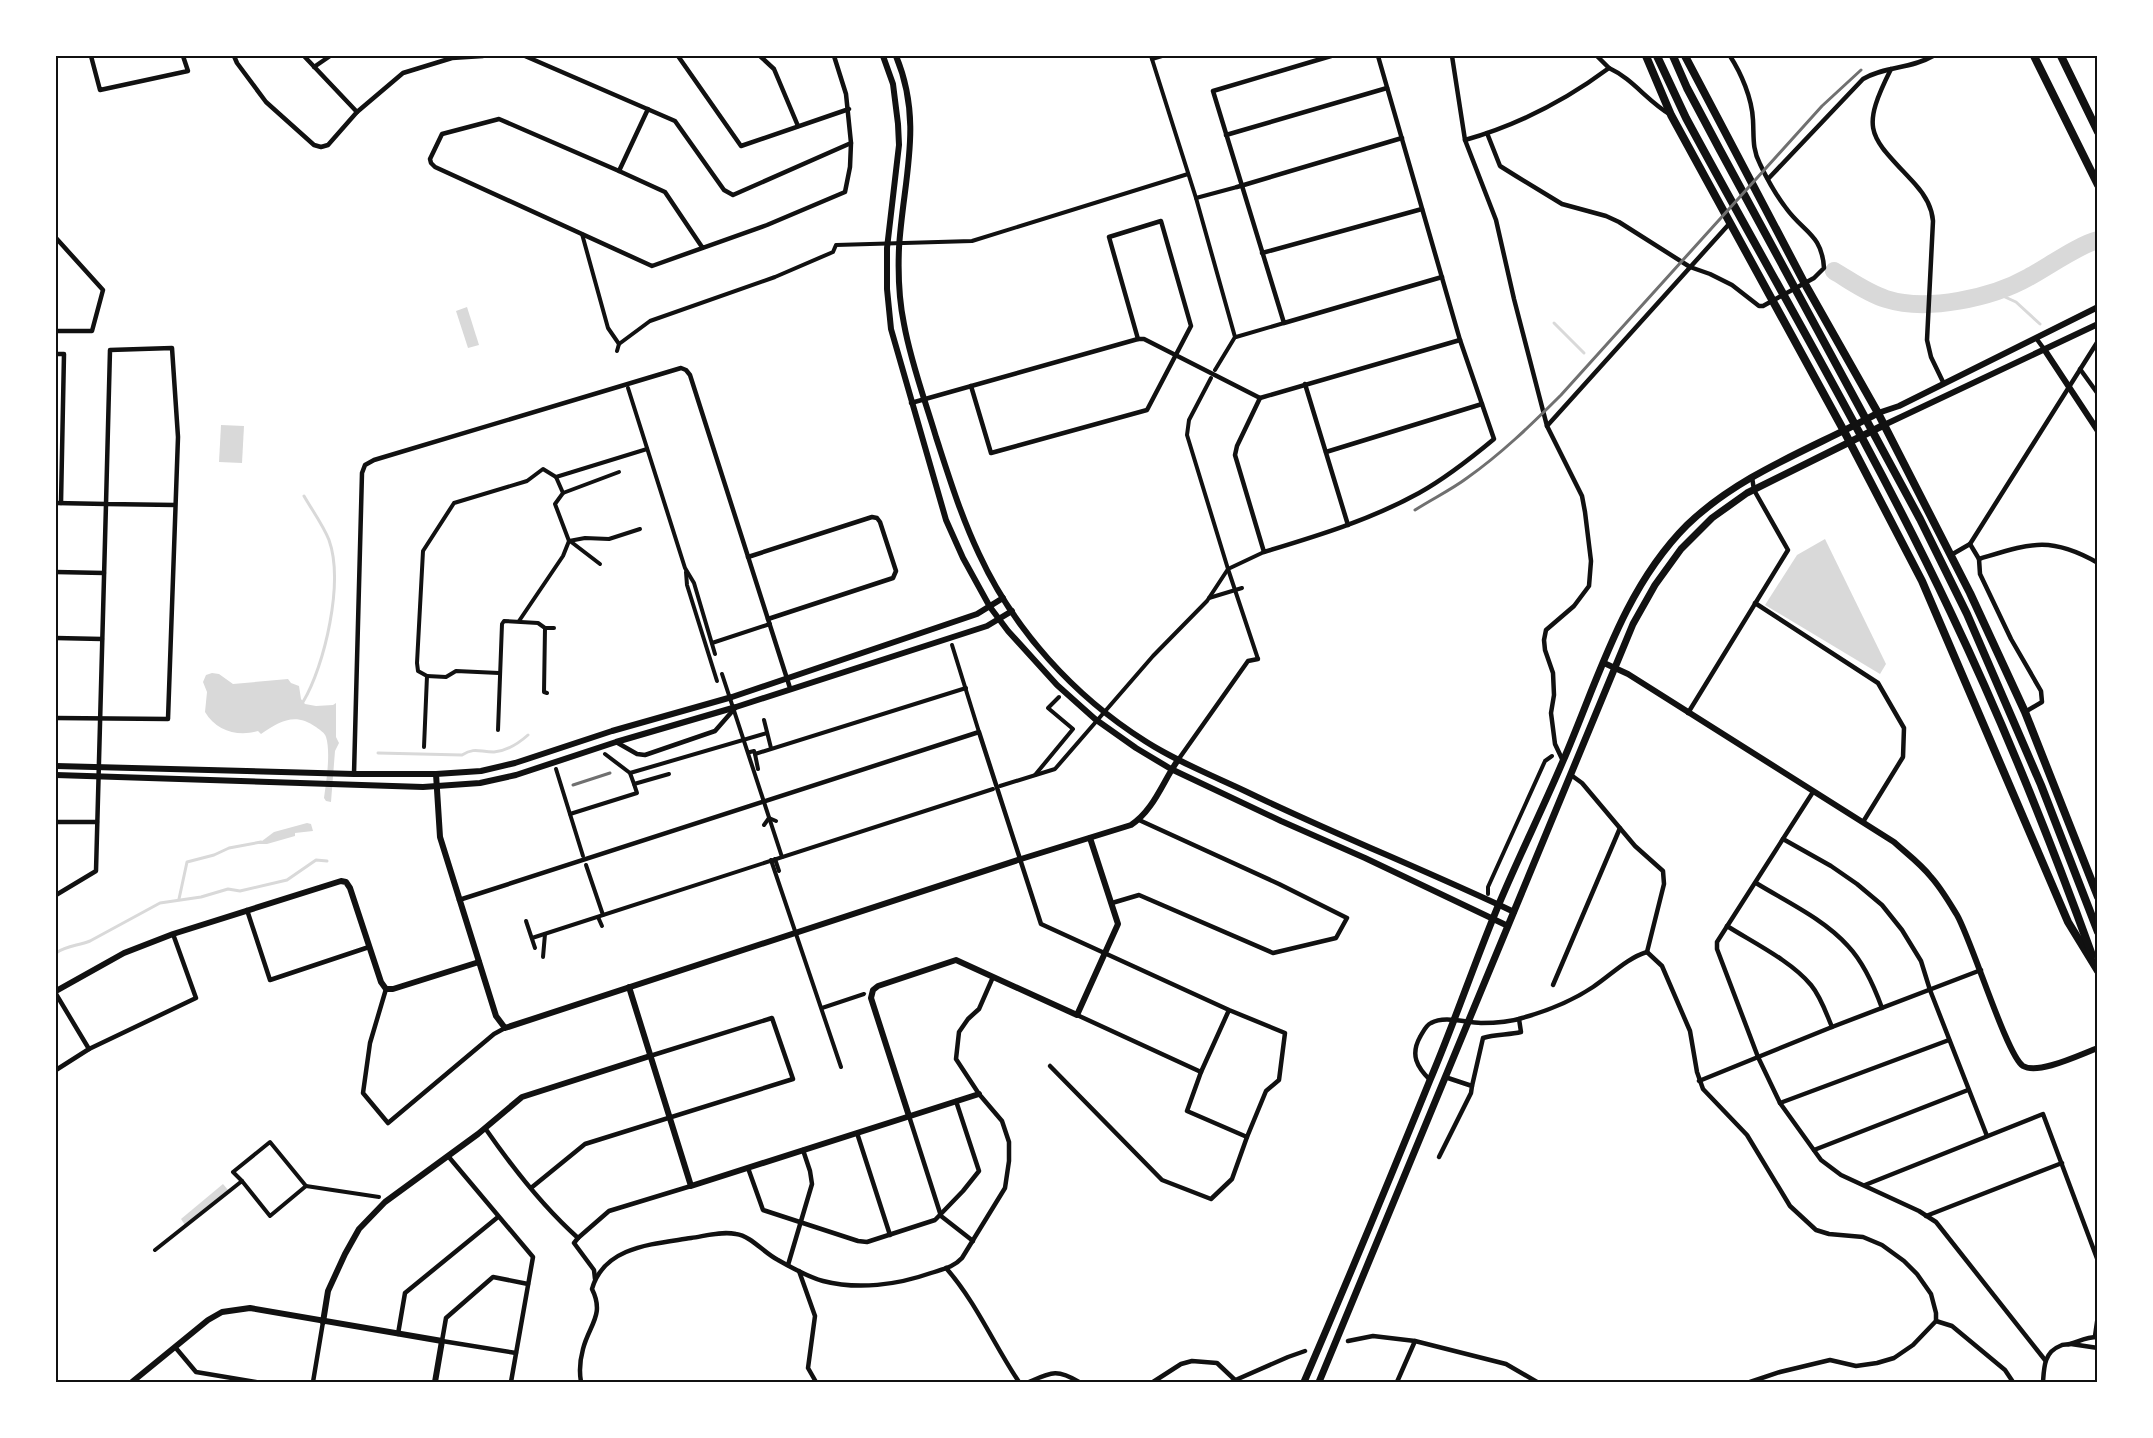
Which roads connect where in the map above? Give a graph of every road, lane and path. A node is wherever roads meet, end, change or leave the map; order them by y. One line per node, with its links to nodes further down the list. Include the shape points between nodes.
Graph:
1 (91, 56): 2 (street, via 100,90 189,71)
2 (183, 56)
3 (234, 56): 33 (street, via 266,102 318,146 328,145)
4 (304, 56): 27 (street)
5 (330, 56): 27 (street)
6 (483, 56): 33 (street, via 452,58 403,72)
7 (525, 56): 31 (street)
8 (678, 56): 35 (street, via 741,146)
9 (760, 56): 35 (street, via 774,69)
10 (834, 56): 32 (street)
11 (885, 56): 83 (street, via 893,84 899,145 887,248 887,289 891,329)
12 (896, 56): 82 (street, via 911,134 899,248 903,323)
13 (1162, 56): 26 (street)
14 (1331, 56): 38 (street, via 1213,92)
15 (1378, 56): 30 (street)
16 (1452, 56): 40 (street)
17 (1597, 56): 28 (street)
18 (1646, 56): 34 (highway)
19 (1657, 56): 223 (highway, via 1686,118 1904,518 1952,614 2028,789)
20 (1673, 56): 212 (highway, via 1951,583 2041,785)
21 (1685, 56): 56 (highway)
22 (1730, 56): 44 (street, via 1750,101 1754,150)
23 (1933, 56): 29 (street)
24 (2034, 56): 45 (highway)
25 (2061, 56): 36 (highway)
26 (1151, 57): 43 (street)
27 (314, 67): 33 (street)
28 (1609, 68): 34 (street); 37 (street, via 1542,111)
29 (1891, 69): 44 (street, via 1863,80); 76 (street, via 1876,99 1872,127 1877,141 1931,208 1928,349)
30 (1387, 88): 38 (street); 39 (street)
31 (648, 109): 41 (street, via 675,121 724,190 733,195); 42 (street)
32 (849, 109): 35 (street); 41 (street)
33 (357, 112)
34 (1671, 116): 49 (highway)
35 (798, 126)
36 (2097, 132)
37 (1487, 133): 40 (street); 54 (street, via 1500,166 1562,204 1619,222)
38 (1226, 135): 46 (street)
39 (1402, 138): 46 (street); 48 (street)
40 (1466, 140): 87 (street, via 1496,220)
41 (852, 142): 52 (street, via 845,192)
42 (619, 171): 50 (street, via 499,119 440,136 430,159 435,166); 52 (street, via 665,192)
43 (1188, 174): 47 (street); 67 (street, via 972,240 836,245 833,252 775,277 650,321)
44 (1768, 179): 56 (street, via 1823,253 1824,268)
45 (2097, 185)
46 (1239, 187): 47 (street); 53 (street)
47 (1196, 198): 62 (street)
48 (1422, 209): 53 (street); 55 (street)
49 (1730, 223): 54 (street); 57 (highway)
50 (581, 233): 52 (street, via 652,266); 67 (street, via 608,328)
51 (56, 238): 61 (street, via 102,290 92,331)
52 (702, 247)
53 (1262, 253): 59 (street)
54 (1690, 267): 57 (street, via 1732,285 1759,306); 87 (street)
55 (1442, 278): 59 (street); 65 (street)
56 (1805, 284): 57 (street); 85 (highway)
57 (1773, 301): 88 (highway)
58 (2097, 307): 63 (street)
59 (1284, 323): 62 (street)
60 (2097, 324): 68 (street)
61 (56, 331)
62 (1235, 337): 73 (street)
63 (2036, 338): 68 (street); 76 (street)
64 (1138, 339): 71 (street); 71 (street, via 1109,237 1161,221 1191,326); 77 (street)
65 (1460, 340): 75 (street); 84 (street)
66 (2097, 341): 72 (street)
67 (619, 344): 69 (street)
68 (2044, 349): 79 (street); 86 (street)
69 (618, 351)
70 (56, 354): 98 (street, via 64,354)
71 (1177, 356): 77 (street, via 1147,410 990,453); 81 (street)
72 (2080, 369): 79 (street); 80 (street)
73 (1215, 370)
74 (1211, 378): 114 (street, via 1189,420 1187,435)
75 (1305, 384): 81 (street); 92 (street)
76 (1944, 384): 85 (street)
77 (971, 386): 82 (street)
78 (628, 388): 91 (street)
79 (2068, 388): 89 (street); 105 (street)
80 (2097, 394)
81 (1260, 398): 107 (street, via 1235,455)
82 (924, 400): 83 (street); 119 (street, via 967,528)
83 (911, 403): 122 (street, via 946,520)
84 (1482, 404): 92 (street); 101 (street, via 1494,439 1420,493)
85 (1878, 413): 86 (highway); 88 (main road)
86 (1884, 425): 90 (main road); 108 (highway)
87 (1547, 426): 161 (street, via 1582,496 1591,561 1589,586 1574,606 1546,630 1544,640 1553,673 1551,713 1555,744)
88 (1844, 431): 90 (highway); 95 (main road)
89 (2097, 431)
90 (1850, 443): 96 (main road); 223 (highway, via 1936,611 2068,922)
91 (647, 449): 94 (street); 113 (street)
92 (1326, 452): 101 (street)
93 (619, 472): 97 (street)
94 (556, 477): 97 (street); 139 (street, via 543,469 527,481 454,503 429,541 423,551 417,663 418,671)
95 (1752, 477): 96 (street); 104 (main road, via 1707,507)
96 (1754, 490): 106 (main road, via 1712,518); 121 (street, via 1788,550)
97 (563, 493): 103 (street, via 555,504)
98 (58, 503): 99 (street)
99 (106, 504): 100 (street); 100 (street, via 110,350 172,348 178,437); 116 (street)
100 (175, 505): 150 (street, via 168,720)
101 (1348, 525): 107 (street)
102 (640, 529): 103 (street, via 609,539)
103 (569, 541): 112 (street); 125 (street)
104 (1673, 541): 106 (street); 135 (main road, via 1640,587)
105 (1970, 544): 108 (street); 110 (street)
106 (1681, 549): 136 (main road, via 1633,624)
107 (1264, 552): 114 (street)
108 (1951, 555): 147 (highway)
109 (748, 557): 126 (street); 126 (street, via 872,517 880,522 896,571 894,578); 168 (street, via 690,375 684,369 369,462 362,473)
110 (1979, 560): 111 (street, via 2026,545 2053,545 2077,551); 147 (street, via 1980,574 2041,691 2042,702)
111 (2097, 563)
112 (600, 564)
113 (686, 568): 131 (street); 141 (street, via 687,585 715,682)
114 (1228, 569): 118 (street); 120 (street)
115 (56, 572): 116 (street)
116 (104, 573): 130 (street)
117 (1242, 588): 118 (street)
118 (1235, 590): 120 (street); 134 (street)
119 (1003, 598): 122 (street); 123 (street)
120 (1209, 598): 172 (street, via 1055,769)
121 (1755, 603): 148 (street); 186 (street, via 1878,683 1904,728 1904,757)
122 (990, 607): 124 (street); 140 (street)
123 (1012, 611): 124 (street); 160 (street, via 1048,658 1082,693 1142,739)
124 (999, 619): 142 (street); 166 (street, via 1076,702 1122,739)
125 (519, 621): 127 (street, via 538,623); 137 (street, via 502,624)
126 (769, 622): 131 (street); 140 (street)
127 (544, 628): 128 (street); 144 (street)
128 (554, 628)
129 (56, 638): 130 (street)
130 (102, 639): 150 (street)
131 (712, 642): 133 (street)
132 (952, 645): 143 (street)
133 (715, 654)
134 (1258, 659): 160 (street, via 1248,661)
135 (1604, 663): 136 (street); 161 (main road)
136 (1616, 668): 148 (street); 173 (main road)
137 (499, 673): 139 (street, via 456,671 446,677); 152 (street)
138 (722, 674): 141 (street)
139 (427, 676): 156 (street)
140 (787, 679): 142 (street); 169 (street, via 515,763 481,771)
141 (723, 680): 181 (street)
142 (790, 688): 146 (street)
143 (966, 688): 153 (street); 157 (street)
144 (547, 693)
145 (1059, 697): 172 (street, via 1048,708 1073,729)
146 (736, 707): 155 (street); 155 (street, via 716,731 645,755)
147 (2025, 712): 200 (highway)
148 (1688, 713): 179 (street)
149 (56, 718): 150 (street)
150 (100, 718): 163 (street)
151 (764, 720): 154 (street)
152 (498, 730)
153 (979, 732): 193 (street); 201 (street)
154 (767, 733): 157 (street); 167 (street)
155 (616, 742): 177 (street, via 498,779)
156 (424, 747)
157 (771, 748): 165 (street, via 753,753)
158 (605, 754): 167 (street)
159 (1552, 756): 198 (street, via 1545,761)
160 (1178, 760): 166 (street); 203 (street)
161 (1563, 762): 203 (main road)
162 (56, 766): 163 (street)
163 (99, 766): 168 (street); 174 (street)
164 (556, 769): 180 (street)
165 (758, 769)
166 (1171, 769): 182 (street); 207 (street)
167 (630, 773): 175 (street)
168 (354, 774): 169 (street)
169 (436, 774): 177 (street)
170 (669, 774): 175 (street)
171 (56, 775): 174 (street)
172 (1035, 775): 176 (street)
173 (1571, 775): 188 (street); 205 (main road)
174 (99, 776): 177 (street); 185 (street)
175 (634, 784): 180 (street, via 636,793)
176 (1000, 786)
177 (436, 787): 201 (street, via 440,837)
178 (993, 789): 192 (street)
179 (1813, 792): 186 (street); 190 (street)
180 (570, 814): 191 (street)
181 (769, 818): 183 (street); 187 (street); 192 (street)
182 (1139, 820): 189 (street); 202 (street, via 1347,918 1336,938 1273,953 1139,895)
183 (776, 821)
184 (56, 822): 185 (street)
185 (97, 822): 199 (street, via 96,871)
186 (1863, 822): 222 (street, via 1894,842 1931,876 1957,916)
187 (764, 825)
188 (1620, 828): 218 (street, via 1663,871 1664,884); 225 (street)
189 (1090, 838): 193 (street); 202 (street)
190 (1783, 839): 197 (street); 228 (street, via 1831,866 1882,905 1921,961)
191 (583, 856)
192 (782, 857): 194 (street)
193 (1021, 859): 219 (street, via 1041,924); 226 (street)
194 (773, 860): 196 (street); 206 (street); 232 (street)
195 (586, 865): 206 (street)
196 (780, 871)
197 (1756, 883): 211 (street); 233 (street, via 1834,932 1862,966)
198 (1488, 894)
199 (56, 895)
200 (2097, 897)
201 (459, 900): 221 (street)
202 (1112, 903): 219 (street, via 1118,924)
203 (1499, 905): 205 (street); 207 (main road)
204 (247, 910): 213 (street); 216 (street, via 344,881 350,888); 216 (street, via 270,980)
205 (1514, 912): 210 (main road)
206 (600, 916): 209 (street); 214 (street)
207 (1493, 919): 210 (street); 250 (main road)
208 (526, 921): 215 (street)
209 (602, 926)
210 (1508, 926): 249 (main road)
211 (1727, 926): 238 (street, via 1800,973 1818,995); 244 (street, via 1717,949)
212 (2097, 932)
213 (173, 934): 229 (street, via 124,953); 242 (street, via 196,998)
214 (545, 934): 215 (street); 220 (street)
215 (532, 938): 217 (street)
216 (369, 947): 227 (street)
217 (535, 948)
218 (1647, 952): 235 (street, via 1636,955 1592,988); 251 (street, via 1662,966 1690,1031)
219 (1104, 953): 234 (street); 236 (street)
220 (543, 957)
221 (479, 962): 227 (street); 239 (street, via 496,1016)
222 (1981, 970): 228 (street); 241 (street, via 2006,1036 2022,1065 2037,1069)
223 (2097, 971)
224 (993, 977): 236 (street); 254 (street, via 979,1009 959,1032 957,1044 956,1059); 257 (street, via 956,960 873,990 871,998)
225 (1553, 985)
226 (628, 987): 239 (street); 243 (street)
227 (386, 989): 239 (street, via 370,1043 363,1093 388,1123)
228 (1930, 990): 233 (street); 240 (street)
229 (56, 993): 242 (street)
230 (864, 994): 232 (street)
231 (1547, 1002): 235 (street)
232 (822, 1008): 246 (street)
233 (1882, 1008): 238 (street)
234 (1229, 1010): 248 (street); 262 (street, via 1285,1033 1279,1080 1266,1091)
235 (1549, 1010): 237 (street)
236 (1077, 1015): 248 (street)
237 (1519, 1019): 250 (street, via 1430,1023 1414,1056 1419,1070); 252 (street, via 1521,1032 1483,1038)
238 (1832, 1027): 244 (street)
239 (505, 1028)
240 (1949, 1040): 253 (street); 256 (street)
241 (2097, 1048)
242 (89, 1050): 247 (street)
243 (650, 1056): 258 (street); 258 (street, via 772,1018 793,1079); 259 (street, via 522,1097)
244 (1758, 1058): 251 (street); 256 (street)
245 (1050, 1066): 262 (street, via 1162,1180 1211,1199 1232,1179)
246 (841, 1067)
247 (56, 1070)
248 (1201, 1072): 262 (street, via 1187,1111)
249 (1445, 1077): 252 (street); 316 (main road)
250 (1430, 1080): 315 (main road)
251 (1699, 1081): 290 (street, via 1709,1097 1747,1135 1790,1206 1816,1230 1863,1237 1904,1260 1931,1294)
252 (1472, 1086): 266 (street)
253 (1968, 1090): 261 (street); 264 (street)
254 (979, 1094): 255 (street); 281 (street, via 1002,1121 1009,1142 1009,1161 1005,1188)
255 (956, 1101): 257 (street); 276 (street, via 979,1171)
256 (1780, 1103): 264 (street)
257 (909, 1116): 260 (street); 276 (street)
258 (670, 1118): 272 (street); 273 (street, via 585,1144)
259 (485, 1128): 265 (street); 273 (street)
260 (857, 1133): 263 (street); 279 (street)
261 (1987, 1136): 267 (street, via 2043,1114); 270 (street)
262 (1246, 1137)
263 (803, 1150): 268 (street); 278 (street, via 812,1184)
264 (1814, 1150): 270 (street, via 1833,1170)
265 (448, 1156): 275 (street); 291 (street, via 386,1202 359,1229 328,1291)
266 (1439, 1157)
267 (2062, 1164): 277 (street); 283 (street)
268 (748, 1168): 272 (street); 278 (street, via 763,1210)
269 (242, 1181): 271 (street, via 270,1216); 271 (street, via 233,1172 270,1142); 282 (street)
270 (1865, 1185): 277 (street)
271 (306, 1186): 274 (street)
272 (692, 1186): 280 (street, via 609,1211)
273 (531, 1188): 280 (street)
274 (379, 1197)
275 (498, 1216): 288 (street, via 533,1257); 292 (street, via 405,1293)
276 (941, 1216): 279 (street); 281 (street)
277 (1926, 1216): 302 (street, via 1956,1246)
278 (802, 1223): 279 (street, via 858,1241); 284 (street)
279 (890, 1235)
280 (578, 1238): 287 (street, via 574,1244 594,1270)
281 (973, 1241): 285 (street, via 955,1266)
282 (156, 1250)
283 (2097, 1261)
284 (788, 1264): 286 (street); 287 (street, via 737,1234 721,1233 628,1250 613,1258)
285 (946, 1268): 286 (street, via 910,1281 873,1285 823,1281); 311 (street, via 989,1330)
286 (799, 1271): 310 (street, via 815,1316 808,1368)
287 (595, 1279): 309 (street, via 592,1289 598,1308 583,1347)
288 (528, 1284): 294 (street, via 493,1277 446,1318); 301 (street)
289 (2097, 1315): 293 (street)
290 (1936, 1321): 319 (street, via 1913,1346 1894,1358 1856,1366 1830,1360); 320 (street, via 1952,1326 2005,1370)
291 (323, 1322): 292 (street); 298 (street, via 236,1309 208,1320); 306 (street)
292 (398, 1334): 294 (street)
293 (2096, 1337): 297 (street)
294 (442, 1341): 301 (street); 307 (street)
295 (1348, 1341): 296 (street, via 1373,1336)
296 (1415, 1341): 317 (street); 318 (street, via 1506,1364)
297 (2071, 1344): 299 (street); 302 (street, via 2060,1346)
298 (175, 1347): 304 (street); 305 (street, via 196,1372)
299 (2097, 1348)
300 (1305, 1352): 303 (street)
301 (516, 1353): 308 (street)
302 (2045, 1360): 321 (street)
303 (1233, 1381): 314 (street, via 1217,1363 1192,1361)
304 (132, 1383)
305 (256, 1383)
306 (313, 1383)
307 (435, 1383)
308 (511, 1383)
309 (581, 1383)
310 (816, 1383)
311 (1019, 1383)
312 (1029, 1383): 313 (street, via 1050,1373 1063,1373)
313 (1079, 1383)
314 (1153, 1383)
315 (1304, 1383)
316 (1319, 1383)
317 (1397, 1383)
318 (1537, 1383)
319 (1750, 1383)
320 (2013, 1383)
321 (2043, 1383)

